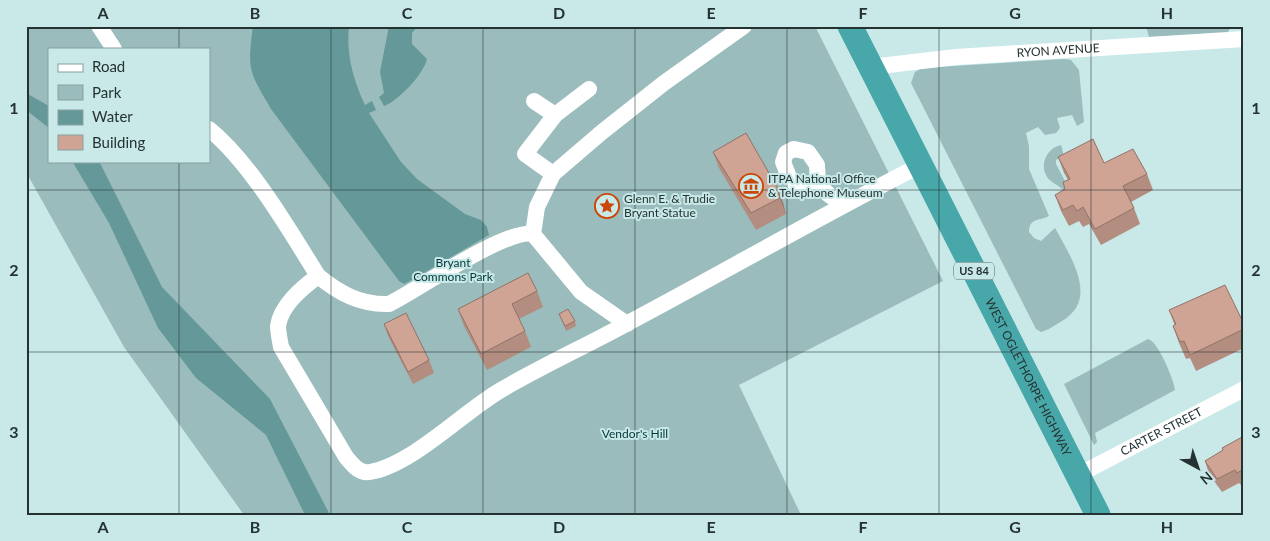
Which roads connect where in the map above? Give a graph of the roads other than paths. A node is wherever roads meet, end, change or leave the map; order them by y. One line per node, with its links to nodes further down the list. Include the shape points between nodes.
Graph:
1 (99, 26): 5 (street)
2 (744, 26): 12 (street, via 664,83)
3 (850, 26): 6 (highway, WEST OGLETHORPE HIGHWAY / US 84)
4 (1244, 39): 6 (street, RYON AVENUE, via 966,57)
5 (113, 48)
6 (871, 67): 11 (highway, WEST OGLETHORPE HIGHWAY / US 84)
7 (590, 88): 9 (street)
8 (534, 101): 9 (street)
9 (555, 115): 12 (street, via 525,154)
10 (210, 130): 16 (street, via 254,181)
11 (921, 165): 14 (street); 19 (highway, WEST OGLETHORPE HIGHWAY / US 84)
12 (553, 174): 15 (street, via 537,207)
13 (818, 184): 14 (street)
14 (843, 204): 17 (street)
15 (533, 234): 16 (street, via 497,243 389,304 372,305 350,298); 17 (street, via 581,292)
16 (318, 276): 17 (street, via 303,286 288,303 278,326 281,346 346,457 360,471 369,472 392,464 435,438 499,391)
17 (628, 324)
18 (1244, 389): 19 (street, CARTER STREET)
19 (1078, 475): 20 (highway, WEST OGLETHORPE HIGHWAY / US 84)
20 (1098, 515)

